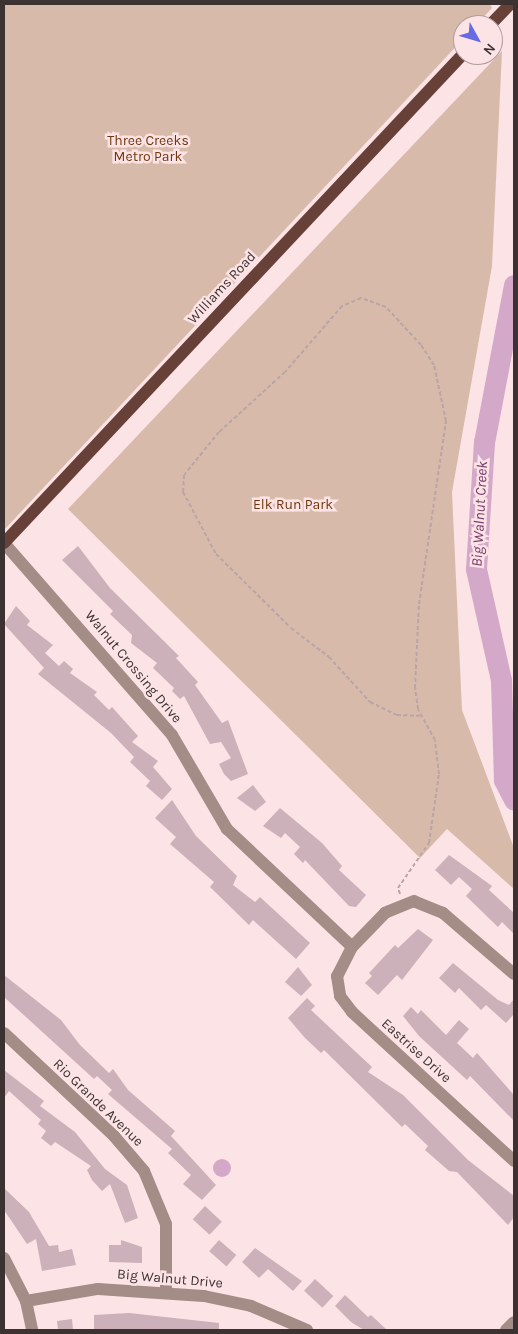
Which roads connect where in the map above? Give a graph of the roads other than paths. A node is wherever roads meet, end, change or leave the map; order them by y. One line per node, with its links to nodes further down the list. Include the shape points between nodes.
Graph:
1 (510, 4): 2 (main road)
2 (500, 15)
3 (453, 65): 4 (main road, Williams Road)
4 (4, 543): 5 (street, Walnut Crossing Drive, via 155,713 227,829)
5 (352, 947): 6 (street, Eastrise Drive, via 385,913 403,903 434,907); 8 (street, Eastrise Drive, via 337,976 345,1005)
6 (514, 974)
7 (4, 1033): 10 (street, Rio Grande Avenue, via 114,1136 144,1171 166,1224)
8 (514, 1160)
9 (4, 1258): 11 (street)
10 (166, 1292): 11 (street, Big Walnut Drive, via 98,1289); 14 (street, Big Walnut Drive, via 250,1306)
11 (26, 1301): 13 (street)
12 (514, 1322): 15 (street)
13 (32, 1330)
14 (307, 1330)
15 (506, 1330)

